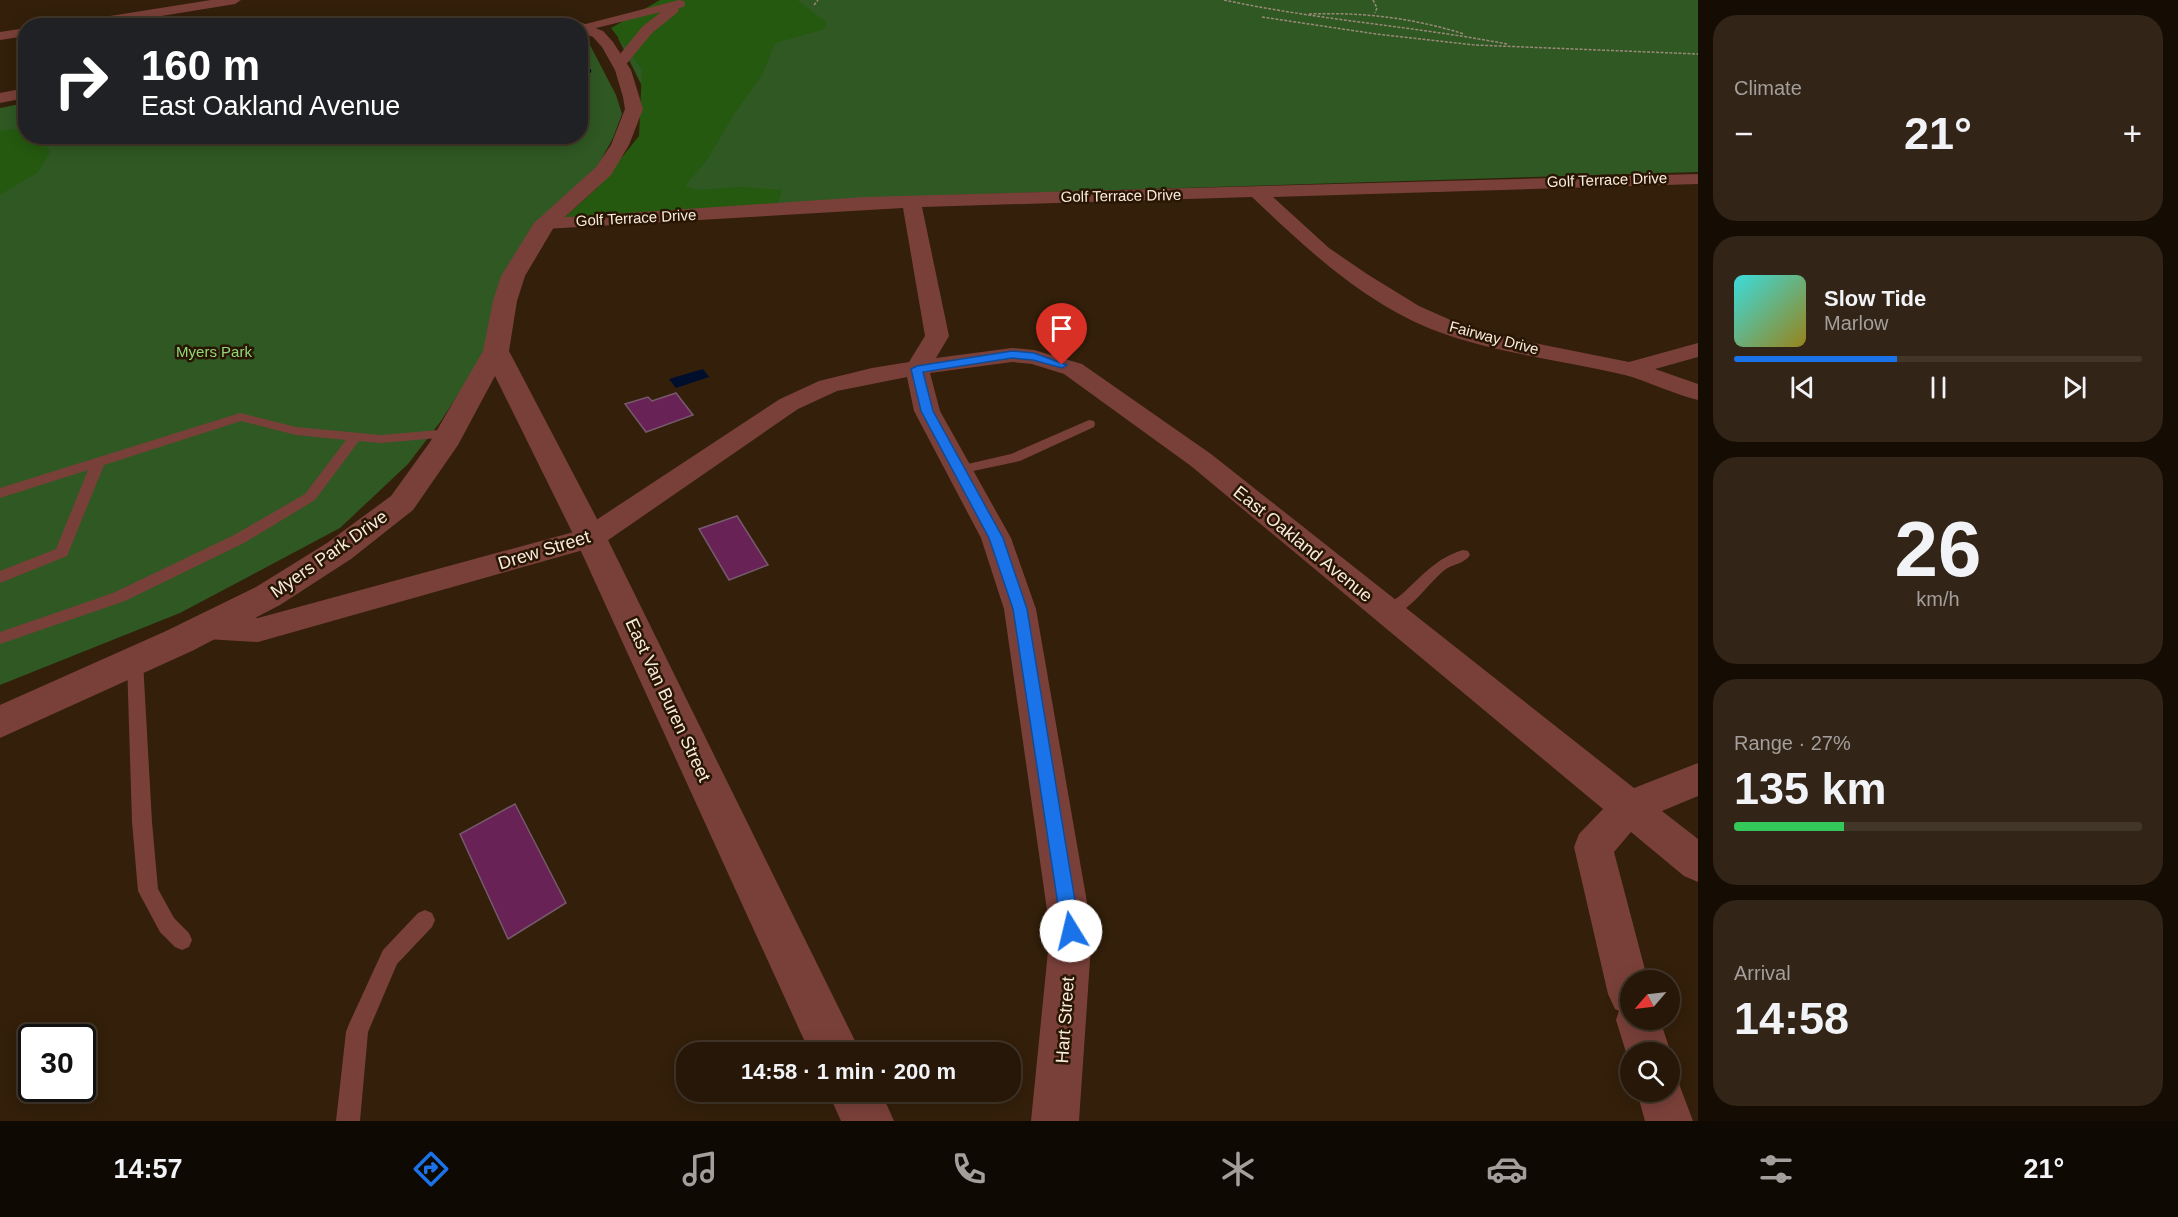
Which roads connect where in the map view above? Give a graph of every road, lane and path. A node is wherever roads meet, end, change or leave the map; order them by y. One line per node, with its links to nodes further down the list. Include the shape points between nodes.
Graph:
1 (235, 0): 12 (street)
2 (818, 0): 6 (path)
3 (1224, 0): 9 (path)
4 (1373, 0): 8 (path)
5 (683, 2): 13 (street); 20 (street, via 647,30)
6 (814, 5)
7 (69, 9): 11 (street)
8 (1375, 13): 9 (path); 17 (path)
9 (1300, 14): 17 (path)
10 (1262, 17): 18 (path, via 1415,39)
11 (69, 18)
12 (120, 18)
13 (588, 20)
14 (588, 28): 20 (street, Myers Park Drive, via 608,45)
15 (18, 33): 16 (street)
16 (0, 36)
17 (1472, 37): 18 (path)
18 (1522, 48): 19 (path)
19 (1698, 54)
20 (619, 64): 26 (street, Myers Park Drive, via 634,109 620,145 604,171)
21 (18, 95): 22 (street)
22 (0, 98)
23 (1698, 179): 24 (street, Golf Terrace Drive)
24 (1258, 193): 25 (street, Golf Terrace Drive); 30 (street, Fairway Drive, via 1322,252 1411,311 1473,335)
25 (912, 202): 26 (street, Golf Terrace Drive); 29 (street, via 937,336)
26 (545, 223): 28 (street, Myers Park Drive, via 513,276)
27 (1698, 350): 30 (street, Fairway Drive)
28 (496, 351): 33 (street, Myers Park Drive); 38 (street, East Van Buren Street)
29 (917, 369): 36 (street, Hart Street, via 927,411); 38 (street, Drew Street, via 828,386 789,404); 41 (street, East Oakland Avenue, via 1012,355 1042,358 1073,369 1200,460)
30 (1629, 369): 31 (street)
31 (1698, 393)
32 (1089, 424): 36 (lane, via 1015,458)
33 (450, 433): 34 (lane, via 381,439); 42 (street, Myers Park Drive, via 402,503 339,551 268,596)
34 (355, 436): 35 (lane, via 296,431 240,417); 43 (lane, via 310,497 239,540 119,597)
35 (98, 462): 37 (lane); 40 (lane, via 62,552)
36 (959, 470): 57 (street, Hart Street, via 996,538 1020,609 1071,931)
37 (0, 493)
38 (591, 538): 42 (street, Drew Street, via 258,630); 52 (street, East Van Buren Street)
39 (1463, 555): 41 (lane, via 1440,566)
40 (0, 577)
41 (1388, 612): 47 (street, East Oakland Avenue)
42 (206, 627): 44 (street, Myers Park Drive)
43 (0, 638)
44 (135, 661): 45 (street, Myers Park Drive); 50 (lane, via 148,891 166,925)
45 (0, 722)
46 (1698, 779): 47 (street)
47 (1629, 807): 48 (street, East Oakland Avenue); 51 (street, via 1593,847)
48 (1698, 863)
49 (425, 920): 55 (lane, via 390,957 357,1032)
50 (182, 940)
51 (1624, 970)
52 (831, 1042)
53 (859, 1102): 56 (street)
54 (1663, 1102): 58 (street)
55 (348, 1121)
56 (868, 1121)
57 (1055, 1121)
58 (1669, 1121)

